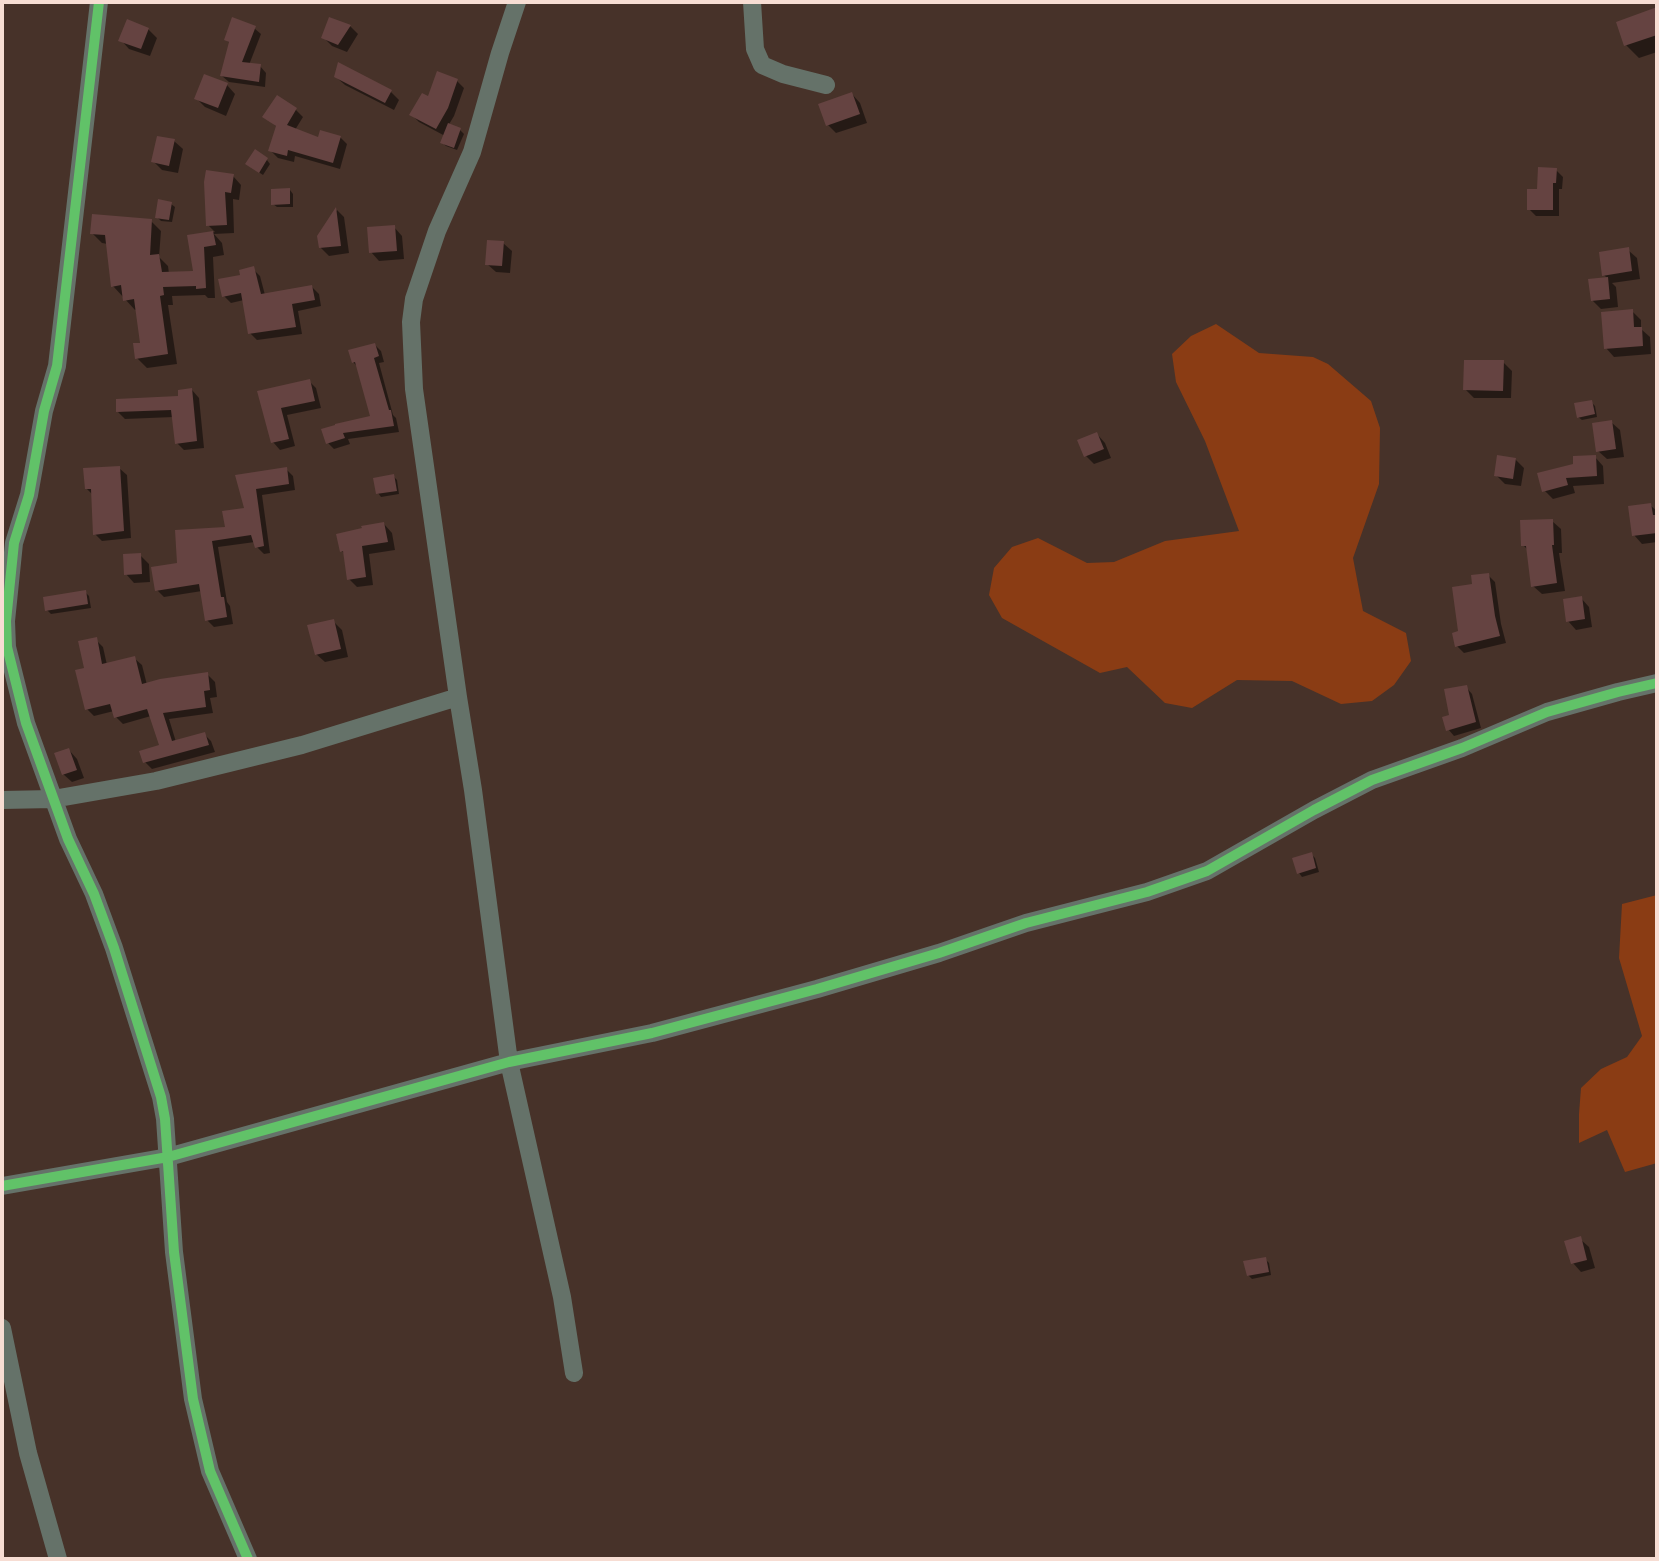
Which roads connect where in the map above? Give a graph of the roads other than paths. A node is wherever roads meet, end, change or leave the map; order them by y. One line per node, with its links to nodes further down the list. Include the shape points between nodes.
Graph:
1 (99, 2): 5 (street, via 57,366 14,543)
2 (517, 2): 7 (street, via 472,152 442,218 411,310 414,389)
3 (752, 2): 4 (street, via 755,49 762,65)
4 (826, 85)
5 (4, 636): 8 (street)
6 (1657, 683): 10 (street, via 1547,712 1372,780 1207,871 1147,892 652,1033)
7 (458, 697): 8 (street, via 216,767); 10 (street)
8 (53, 799): 9 (street); 11 (street, via 114,948 161,1097)
9 (2, 800)
10 (509, 1062): 11 (street); 14 (street)
11 (168, 1157): 12 (street); 16 (street, via 193,1399 210,1471)
12 (2, 1186)
13 (2, 1328): 15 (street, via 28,1453)
14 (574, 1373)
15 (58, 1559)
16 (248, 1559)

